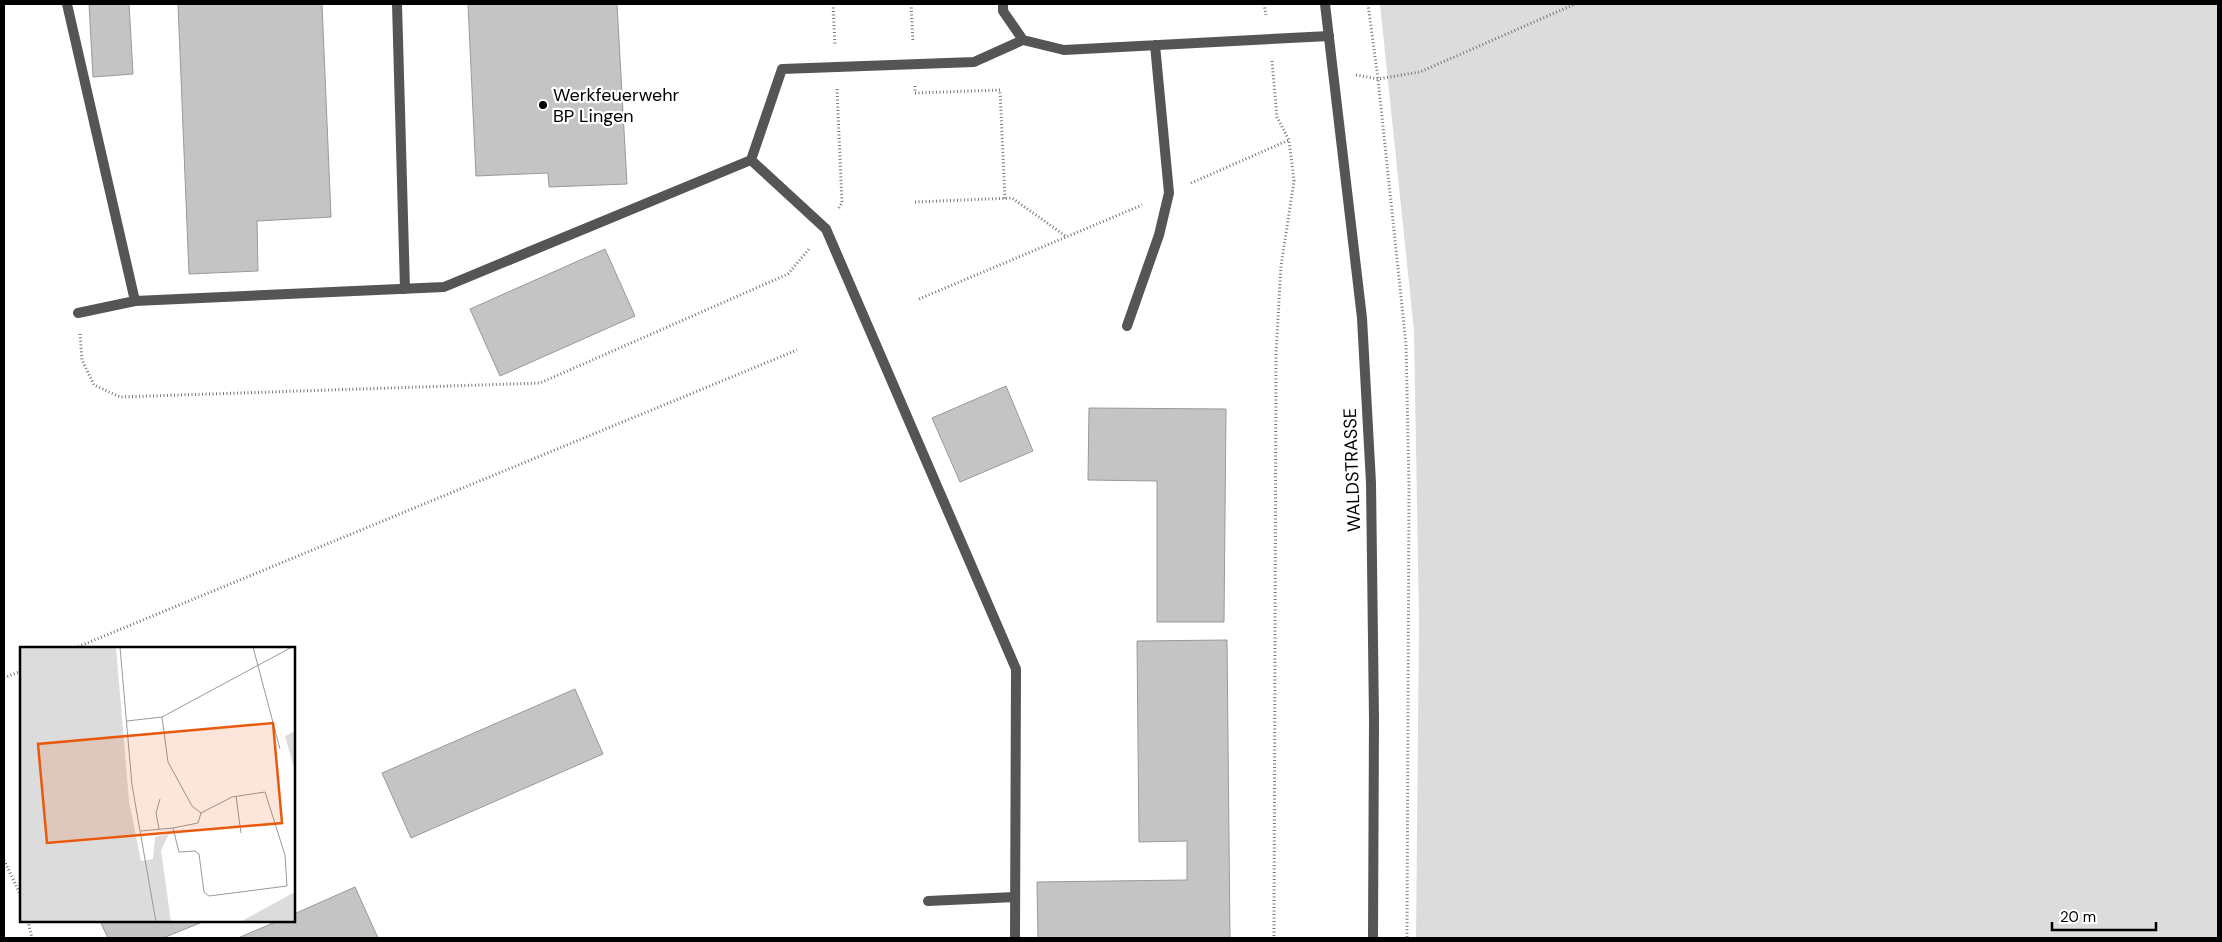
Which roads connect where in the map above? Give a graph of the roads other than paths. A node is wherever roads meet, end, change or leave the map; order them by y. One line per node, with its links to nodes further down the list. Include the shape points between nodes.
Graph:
1 (67, 4): 10 (street)
2 (397, 4): 9 (street)
3 (1003, 4): 6 (street, via 1003,10)
4 (1324, 4): 5 (street, WALDSTRASSE)
5 (1329, 36): 7 (street); 16 (street, WALDSTRASSE, via 1362,318 1370,483)
6 (1023, 40): 7 (street, via 1064,50); 8 (street, via 974,62 782,69)
7 (1155, 45): 12 (street, via 1169,193 1159,235)
8 (752, 160): 9 (street, via 444,287); 13 (street, via 826,229 1016,669)
9 (406, 289): 10 (street)
10 (135, 301): 11 (street)
11 (78, 313)
12 (1127, 326)
13 (1015, 897): 14 (street); 15 (street)
14 (928, 902)
15 (1015, 938)
16 (1373, 938)

